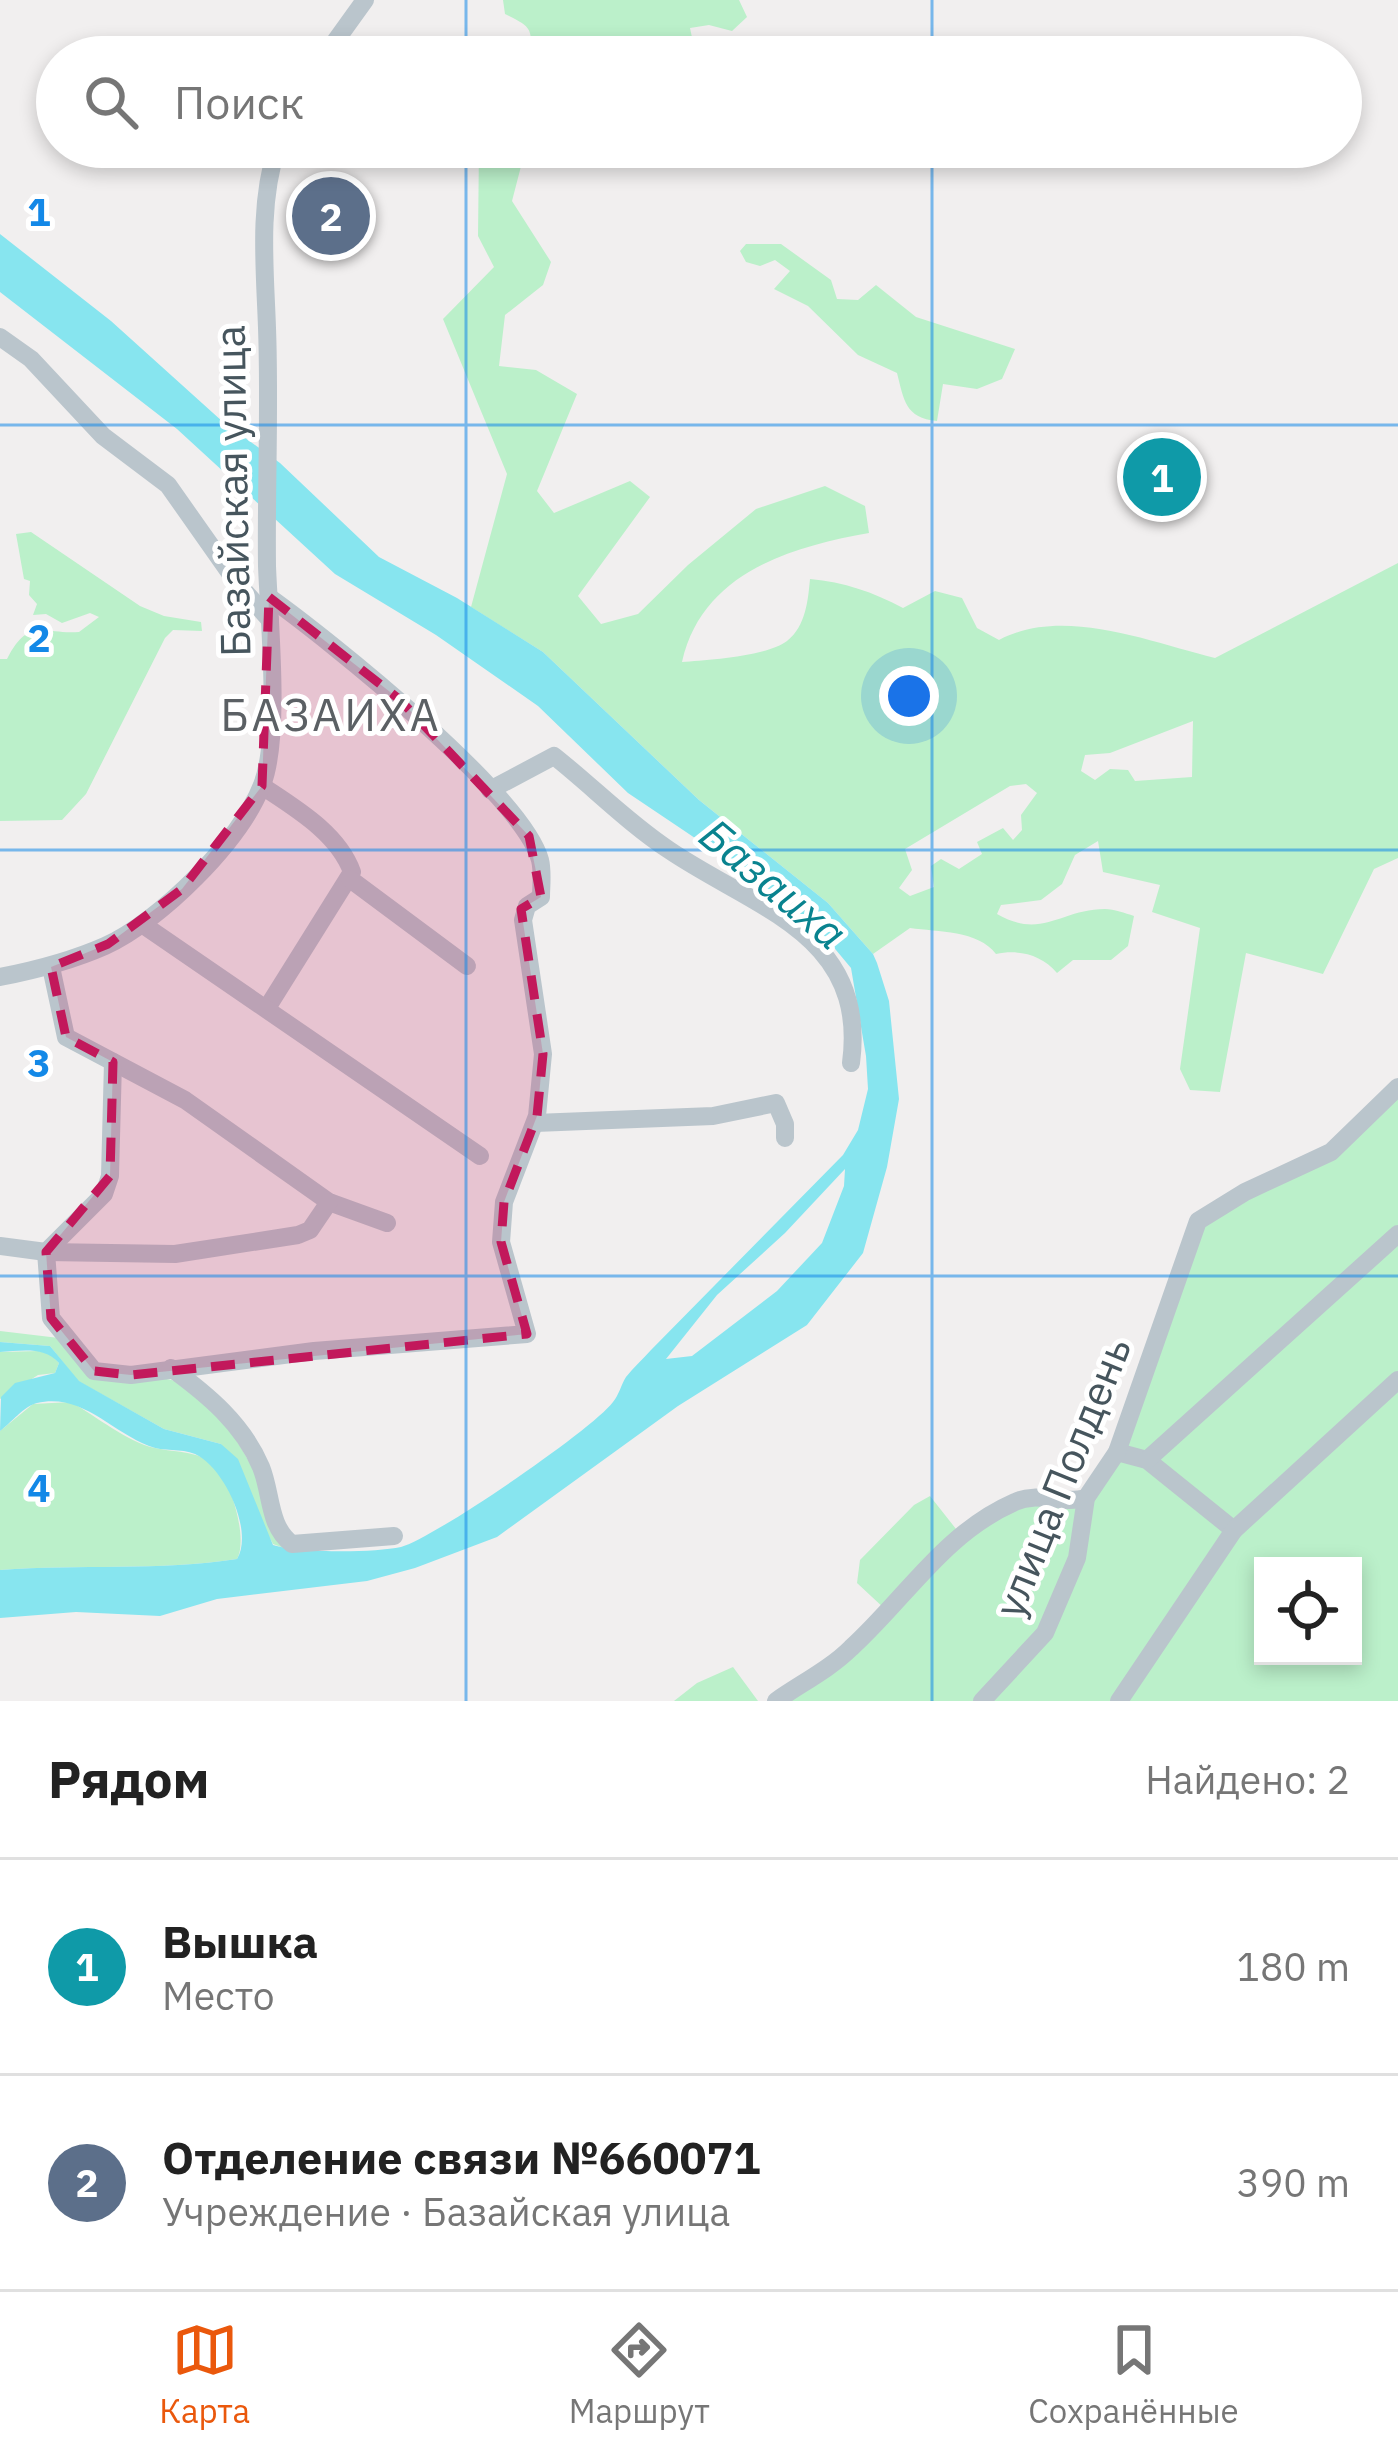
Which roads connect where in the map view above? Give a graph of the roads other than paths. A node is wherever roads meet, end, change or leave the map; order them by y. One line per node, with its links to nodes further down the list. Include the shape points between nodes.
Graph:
1 (365, 0): 2 (street)
2 (339, 36)
3 (271, 168): 5 (street, Базайская улица, via 263,239)
4 (0, 337): 6 (street, via 31,358 103,436 168,485)
5 (269, 597): 6 (street, Базайская улица); 8 (street, via 399,699)
6 (271, 620): 7 (street, Базайская улица)
7 (262, 786): 9 (street, via 347,858); 10 (street, Базайская улица, via 210,861)
8 (490, 790): 16 (street, via 554,757 667,849 810,936 849,997); 18 (street, via 540,860 541,897 523,920 543,1054)
9 (350, 879): 11 (street); 14 (street)
10 (142, 924): 12 (street, Базайская улица); 14 (street)
11 (467, 966)
12 (51, 967): 13 (street, Базайская улица); 15 (street, via 66,1037)
13 (0, 977)
14 (267, 1008): 20 (street)
15 (113, 1062): 21 (street, via 185,1100); 25 (street, via 104,1194)
16 (851, 1063)
17 (1398, 1087): 28 (street, улица Полдень, via 1331,1152 1198,1220)
18 (536, 1123): 19 (street, via 713,1116 776,1102); 26 (street, via 504,1202 501,1242 527,1334)
19 (785, 1138)
20 (480, 1156)
21 (329, 1202): 22 (street); 25 (street, via 298,1235 176,1254)
22 (387, 1223)
23 (1398, 1234): 29 (street)
24 (0, 1246): 25 (street)
25 (46, 1252): 26 (street, via 52,1318 94,1371)
26 (171, 1368): 32 (street, via 244,1436 262,1468 279,1534 292,1544)
27 (1398, 1380): 31 (street)
28 (1117, 1452): 29 (street); 30 (street, улица Полдень)
29 (1147, 1460): 31 (street)
30 (1086, 1498): 33 (street, via 1018,1499 960,1534 849,1651); 34 (street, улица Полдень, via 1077,1558 1045,1633)
31 (1234, 1530): 35 (street)
32 (394, 1536)
33 (776, 1701)
34 (982, 1701)
35 (1119, 1701)

